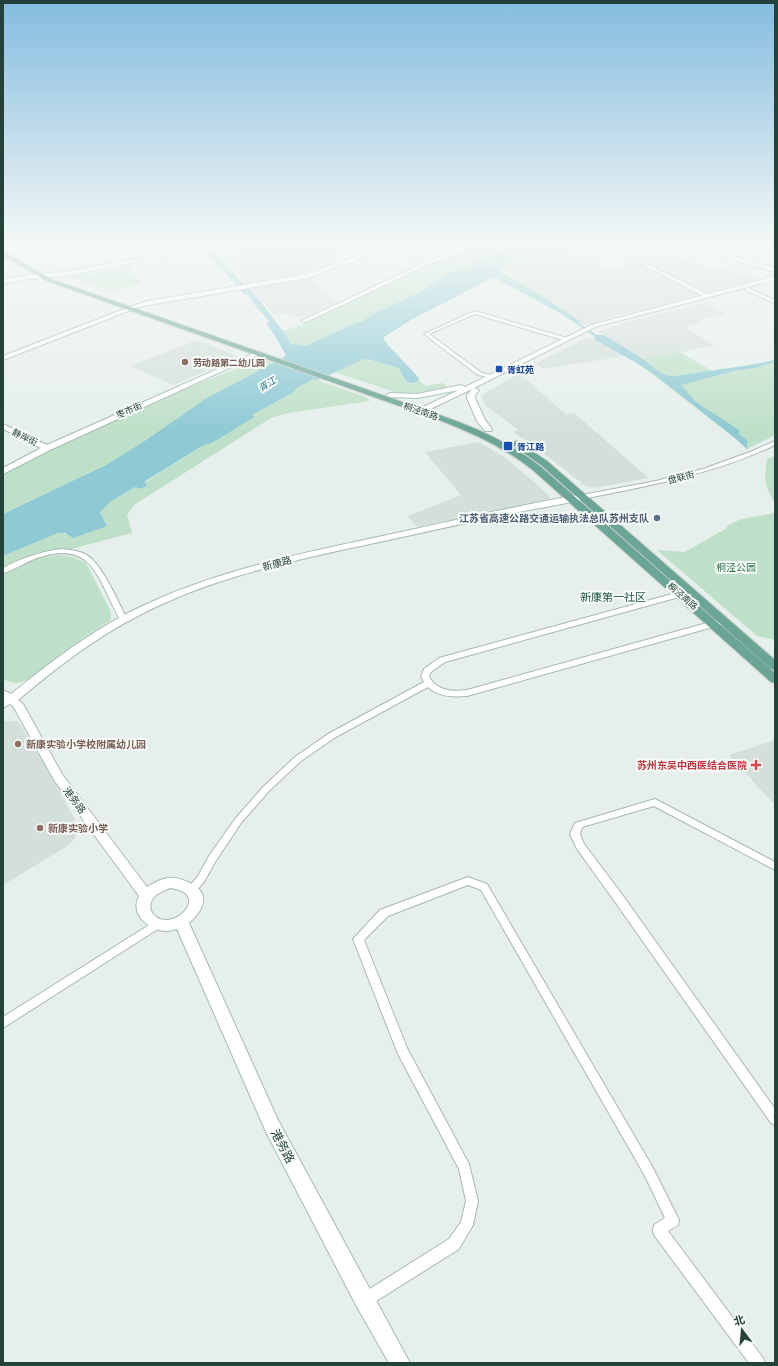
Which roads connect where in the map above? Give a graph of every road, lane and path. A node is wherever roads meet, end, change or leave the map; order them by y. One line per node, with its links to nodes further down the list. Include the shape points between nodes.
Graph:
1 (123, 304): 6 (main road, 桐泾南路)
2 (145, 304): 6 (street)
3 (341, 304): 7 (street)
4 (678, 304): 8 (street)
5 (684, 304): 8 (street)
6 (132, 307): 11 (main road, 桐泾南路); 12 (street); 13 (main road, 桐泾南路)
7 (304, 321)
8 (606, 323): 9 (street)
9 (575, 336): 10 (street); 17 (street)
10 (565, 339): 14 (street); 14 (street, via 475,312 426,334 480,374)
11 (258, 353): 13 (main road, 桐泾南路); 23 (street, 枣市街)
12 (3, 358)
13 (277, 359): 15 (main road, 桐泾南路)
14 (493, 376): 16 (street)
15 (331, 377): 18 (main road, 桐泾南路); 19 (main road, 桐泾南路)
16 (481, 382): 18 (street, via 420,396); 19 (street)
17 (475, 390): 19 (street); 21 (street, via 471,398 481,421)
18 (390, 395): 19 (main road, 桐泾南路)
19 (428, 411): 21 (main road, 桐泾南路); 26 (main road, 桐泾南路, via 476,431 512,451 539,470)
20 (3, 426): 23 (street, 静岸街)
21 (488, 429): 25 (main road, 桐泾南路, via 534,455)
22 (775, 444): 25 (street, 盘联街, via 709,470)
23 (47, 448): 24 (street, 枣市街)
24 (3, 471)
25 (582, 497): 26 (street, 新康路); 28 (main road, 桐泾南路)
26 (570, 499): 28 (main road, 桐泾南路); 29 (street, 新康路, via 330,550 263,567 190,589)
27 (3, 571): 29 (street, via 18,562 46,553 81,554 93,563)
28 (685, 593): 30 (main road, 桐泾南路); 33 (street, via 442,660 427,671 425,677)
29 (124, 619): 34 (street, 新康路, via 59,661)
30 (718, 622): 31 (main road, 桐泾南路); 32 (main road, 桐泾南路); 33 (street, via 467,693 441,692)
31 (775, 666)
32 (775, 679)
33 (428, 683): 36 (street, via 331,736 298,759 266,789 238,821)
34 (6, 700): 37 (street, 港务路, via 17,704 58,777)
35 (775, 866): 41 (street, via 655,802 578,825 575,834 580,846)
36 (192, 889): 37 (street, via 186,885 169,883 160,885); 38 (street, via 196,895 194,910)
37 (146, 896): 39 (street, via 142,909 145,916)
38 (181, 921): 39 (street); 42 (street, 港务路, via 272,1126)
39 (157, 924): 40 (street)
40 (3, 1023)
41 (775, 1119)
42 (364, 1300): 43 (street, 港务路); 44 (street, via 454,1244 467,1225 472,1201 464,1168 402,1050 358,940 384,913 468,881 484,887 649,1172 673,1220 659,1230)
43 (400, 1363)
44 (758, 1363)

